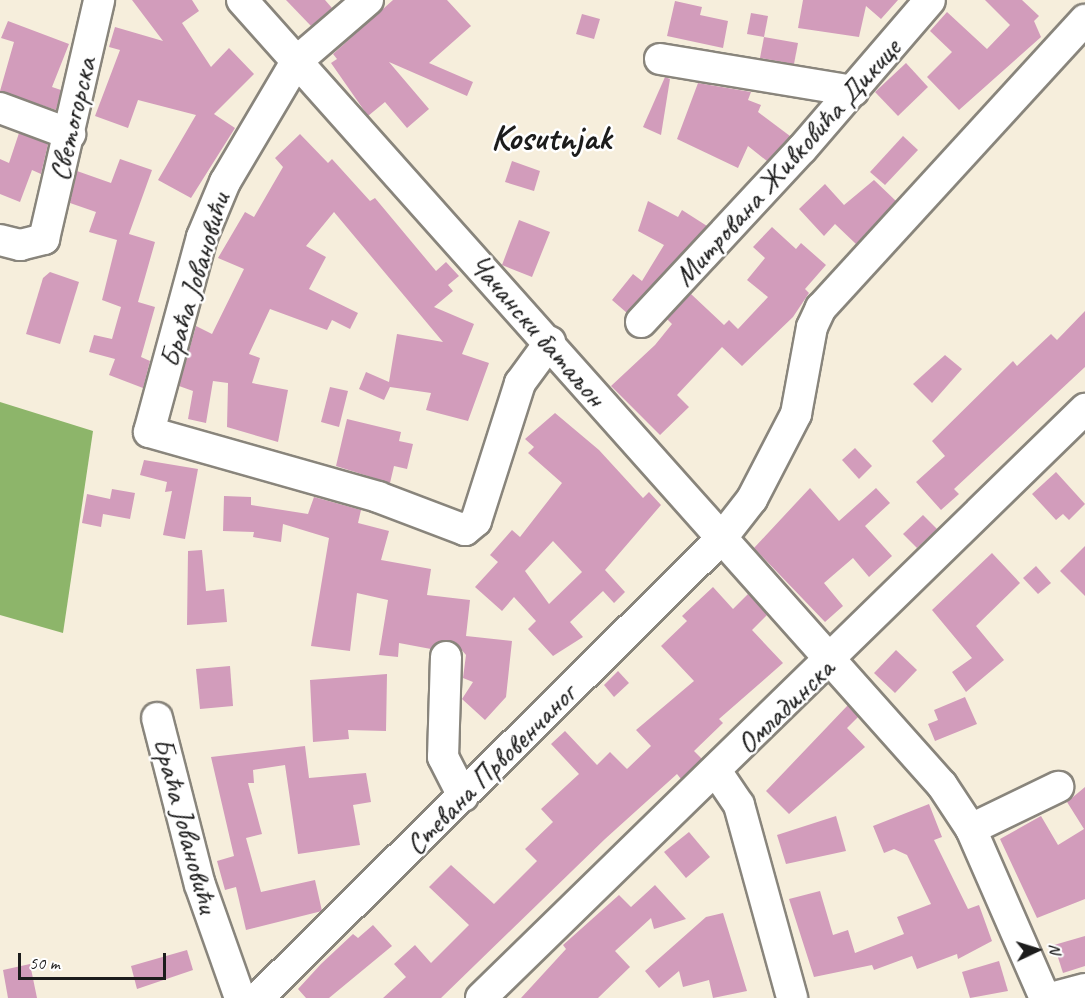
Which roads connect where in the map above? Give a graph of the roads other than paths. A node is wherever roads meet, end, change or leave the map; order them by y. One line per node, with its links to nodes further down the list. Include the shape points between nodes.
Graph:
1 (99, 0): 10 (street, Светогорска)
2 (242, 0): 7 (street, Чачански батаљон)
3 (368, 0): 7 (street, Браћа Јовановићи)
4 (930, 0): 8 (street, Митрована Живковића Дикице)
5 (1085, 20): 15 (street, Стевана Првовенчаног, via 821,308 812,327 796,414 752,499)
6 (660, 59): 8 (street)
7 (296, 62): 13 (street, Чачански батаљон); 13 (street, Браћа Јовановићи, via 213,205 149,432 378,497 465,530 477,521 520,383)
8 (853, 92): 12 (street, Митрована Живковића Дикице)
9 (0, 108): 10 (street)
10 (70, 134): 11 (street, Светогорска, via 44,239 20,245)
11 (0, 240)
12 (641, 322)
13 (550, 342): 15 (street, Чачански батаљон)
14 (1085, 409): 17 (street, Омладинска)
15 (720, 540): 17 (street, Чачански батаљон); 21 (street, Стевана Првовенчаног)
16 (446, 657): 21 (street, via 442,745 446,768)
17 (832, 661): 19 (street, Омладинска); 22 (street, Чачански батаљон, via 942,784)
18 (157, 718): 24 (street, Браћа Јовановићи, via 200,885)
19 (716, 771): 26 (street, Омладинска); 27 (street, via 739,804)
20 (1058, 787): 22 (street)
21 (463, 796): 25 (street, Стевана Првовенчаног)
22 (971, 829): 28 (street, Чачански батаљон)
23 (1085, 989): 29 (street)
24 (240, 998)
25 (258, 998)
26 (481, 998)
27 (792, 998)
28 (1045, 998)
29 (1051, 998)

